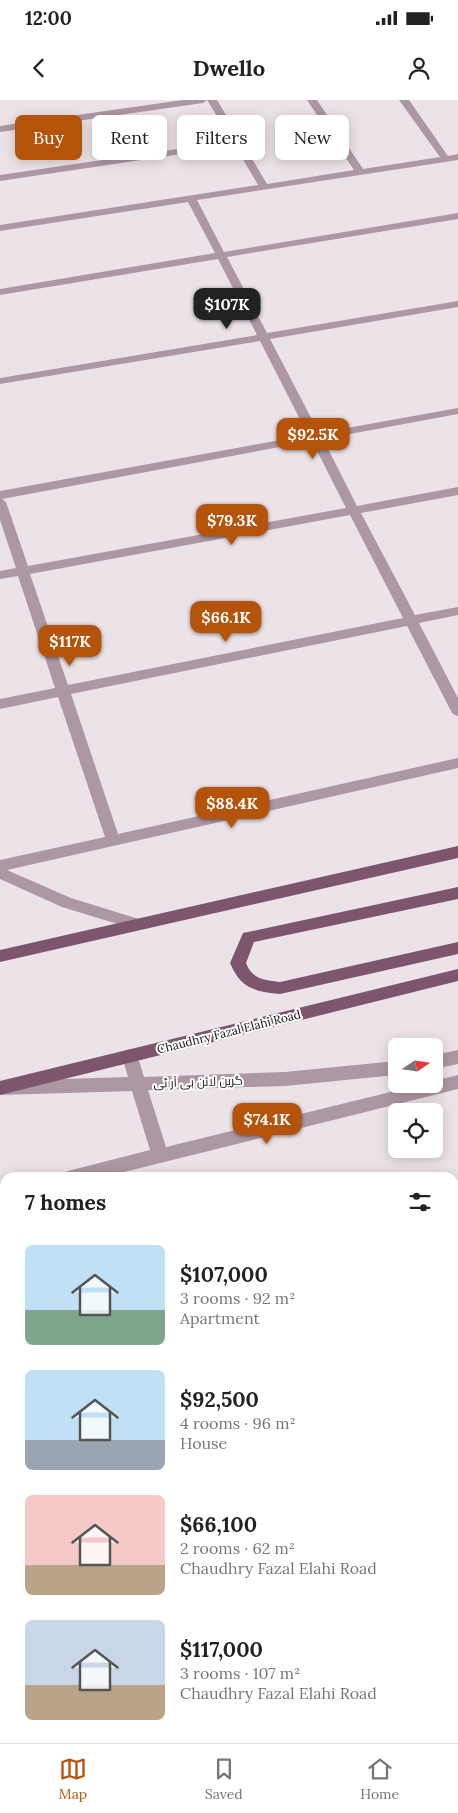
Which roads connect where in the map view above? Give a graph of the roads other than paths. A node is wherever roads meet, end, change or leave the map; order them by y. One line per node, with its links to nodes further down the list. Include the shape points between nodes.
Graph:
1 (203, 100): 6 (street)
2 (212, 100): 5 (street)
3 (312, 100): 11 (street)
4 (404, 100): 9 (street)
5 (221, 115)
6 (0, 128)
7 (177, 153): 12 (street)
8 (458, 157): 9 (street)
9 (446, 159): 11 (street)
10 (248, 160): 13 (street)
11 (360, 172): 13 (street)
12 (0, 178)
13 (264, 187): 14 (street)
14 (191, 198): 16 (street); 17 (street)
15 (458, 216): 17 (street)
16 (0, 228)
17 (220, 255): 18 (street); 20 (street)
18 (0, 292)
19 (458, 304): 20 (street)
20 (264, 337): 21 (street); 23 (street)
21 (0, 381)
22 (458, 411): 23 (street)
23 (316, 437): 25 (street); 27 (street)
24 (458, 490): 27 (street)
25 (0, 494)
26 (0, 502): 28 (street)
27 (354, 510): 28 (street); 31 (street)
28 (23, 571): 29 (street); 32 (street)
29 (0, 575)
30 (458, 611): 31 (street)
31 (411, 620): 32 (street); 34 (street)
32 (63, 690): 33 (street); 36 (street)
33 (0, 704)
34 (458, 711)
35 (458, 763): 36 (street)
36 (113, 840): 38 (street)
37 (458, 852): 41 (main road)
38 (0, 866)
39 (0, 873): 41 (street, via 66,903)
40 (458, 893): 42 (main road, via 248,938 238,963 242,975 254,984 280,988)
41 (137, 924): 43 (main road)
42 (458, 948)
43 (0, 956)
44 (458, 975): 45 (main road, Chaudhry Fazal Elahi Road)
45 (130, 1056): 50 (main road, Chaudhry Fazal Elahi Road); 51 (street)
46 (458, 1057): 47 (street)
47 (443, 1060)
48 (388, 1069): 50 (street, گرین لائن بی آر ٹی, via 285,1079)
49 (458, 1082): 51 (street)
50 (0, 1088)
51 (160, 1155): 52 (street)
52 (92, 1172)

